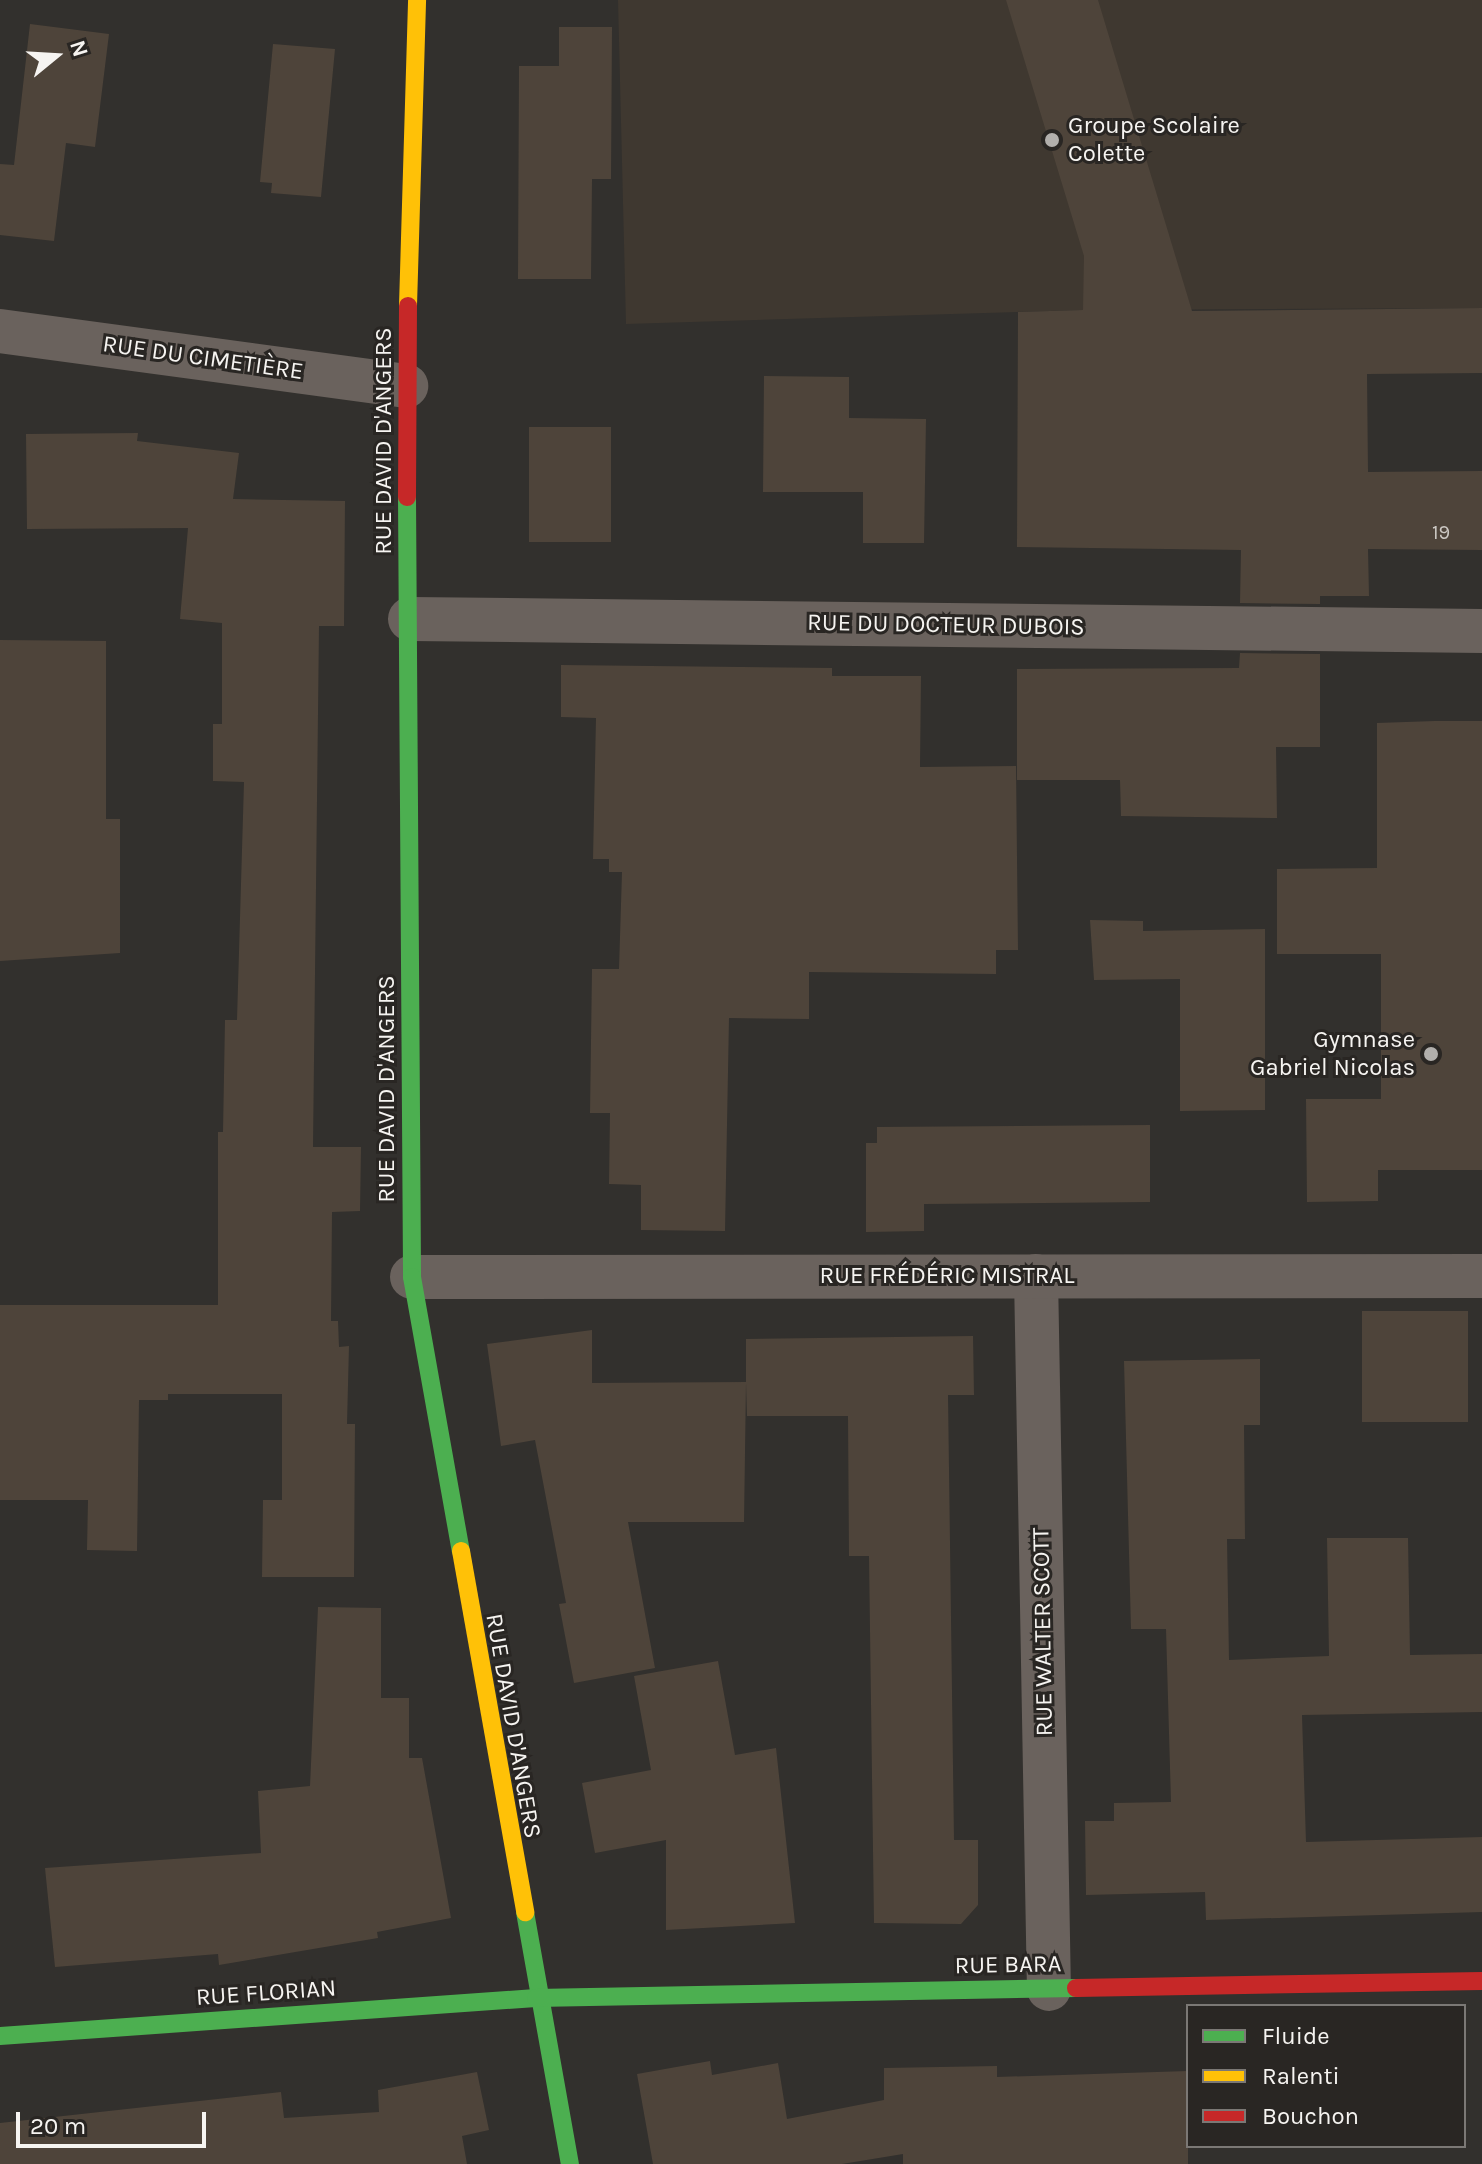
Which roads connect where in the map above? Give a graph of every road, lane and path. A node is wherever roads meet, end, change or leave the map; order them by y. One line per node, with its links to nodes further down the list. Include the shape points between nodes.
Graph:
1 (417, 0): 3 (street, RUE DAVID D'ANGERS)
2 (0, 331): 3 (street, RUE DU CIMETIÈRE)
3 (406, 386): 4 (street, RUE DAVID D'ANGERS)
4 (410, 619): 5 (street, RUE DU DOCTEUR DUBOIS); 8 (street, RUE DAVID D'ANGERS)
5 (1482, 631)
6 (1036, 1276): 7 (street, RUE FRÉDÉRIC MISTRAL); 8 (street, RUE FRÉDÉRIC MISTRAL); 10 (street, RUE WALTER SCOTT)
7 (1482, 1276)
8 (412, 1277): 11 (street, RUE DAVID D'ANGERS)
9 (1482, 1981): 10 (street, RUE BARA)
10 (1049, 1989): 11 (street, RUE BARA)
11 (536, 1998): 12 (street, RUE FLORIAN); 13 (street, RUE DAVID D'ANGERS)
12 (0, 2036)
13 (570, 2164)

